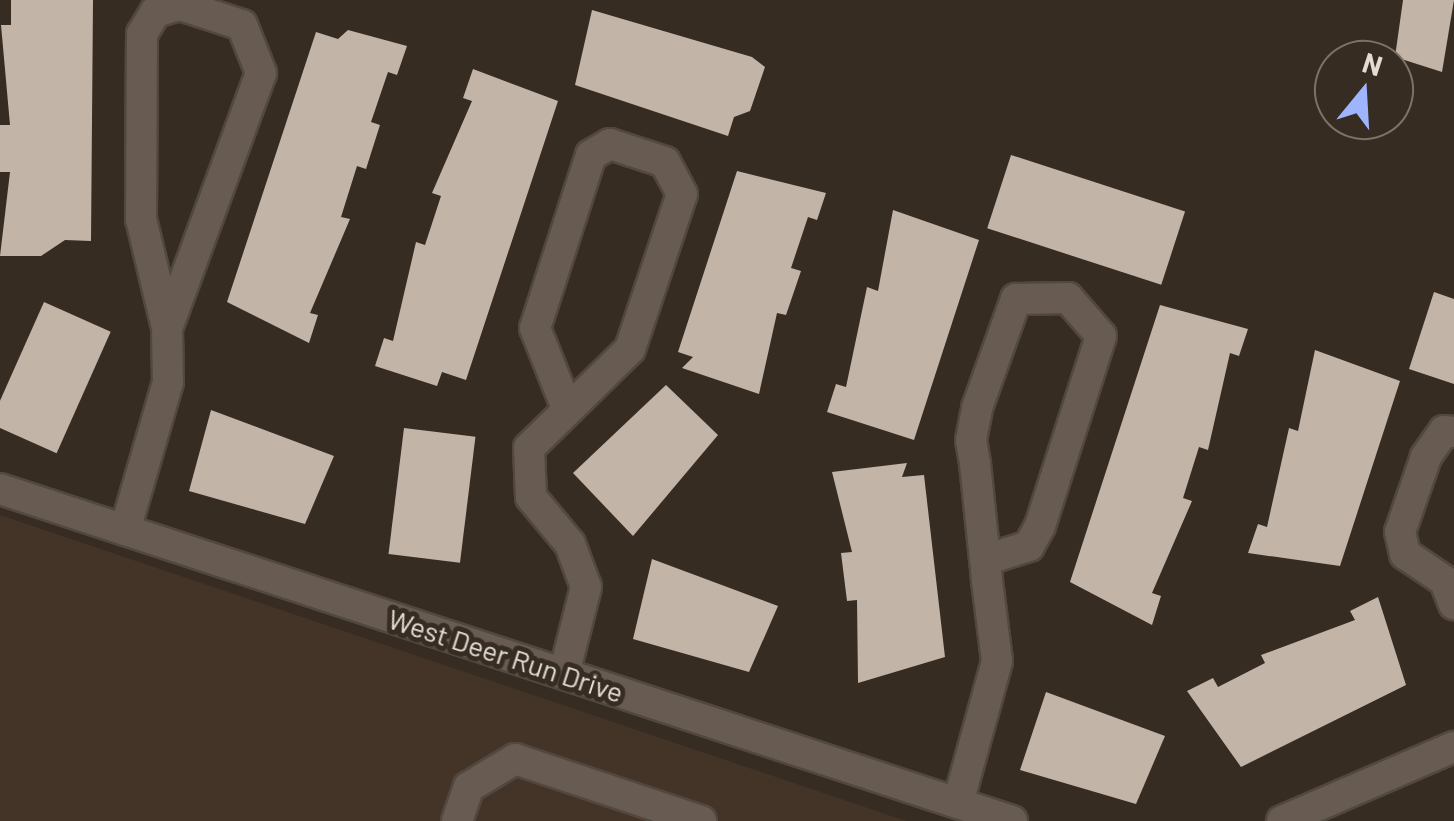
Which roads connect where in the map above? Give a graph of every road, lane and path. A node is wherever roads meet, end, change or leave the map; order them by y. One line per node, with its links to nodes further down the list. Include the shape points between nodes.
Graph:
1 (167, 328): 1 (lane, via 141,219 142,34 155,12 180,5 242,25 261,73); 5 (lane, via 161,416)
2 (566, 406): 2 (lane, via 630,349 682,194 665,162 610,144 591,155 536,328); 8 (lane, via 528,448 525,478 582,566)
3 (1454, 432): 7 (lane, via 1444,431 1426,457 1400,532 1405,554 1445,581)
4 (0, 489): 5 (lane, West Deer Run Drive)
5 (124, 530): 8 (lane, West Deer Run Drive)
6 (985, 560): 6 (lane, via 971,440 977,408 1016,298 1068,298 1101,336 1040,526 1029,546); 10 (lane, via 995,688)
7 (1454, 604)
8 (564, 674): 10 (lane, West Deer Run Drive)
9 (1454, 748): 14 (lane)
10 (958, 803): 13 (lane, West Deer Run Drive)
11 (458, 821): 12 (lane, via 469,787 515,759)
12 (701, 821)
13 (1012, 821)
14 (1282, 821)

